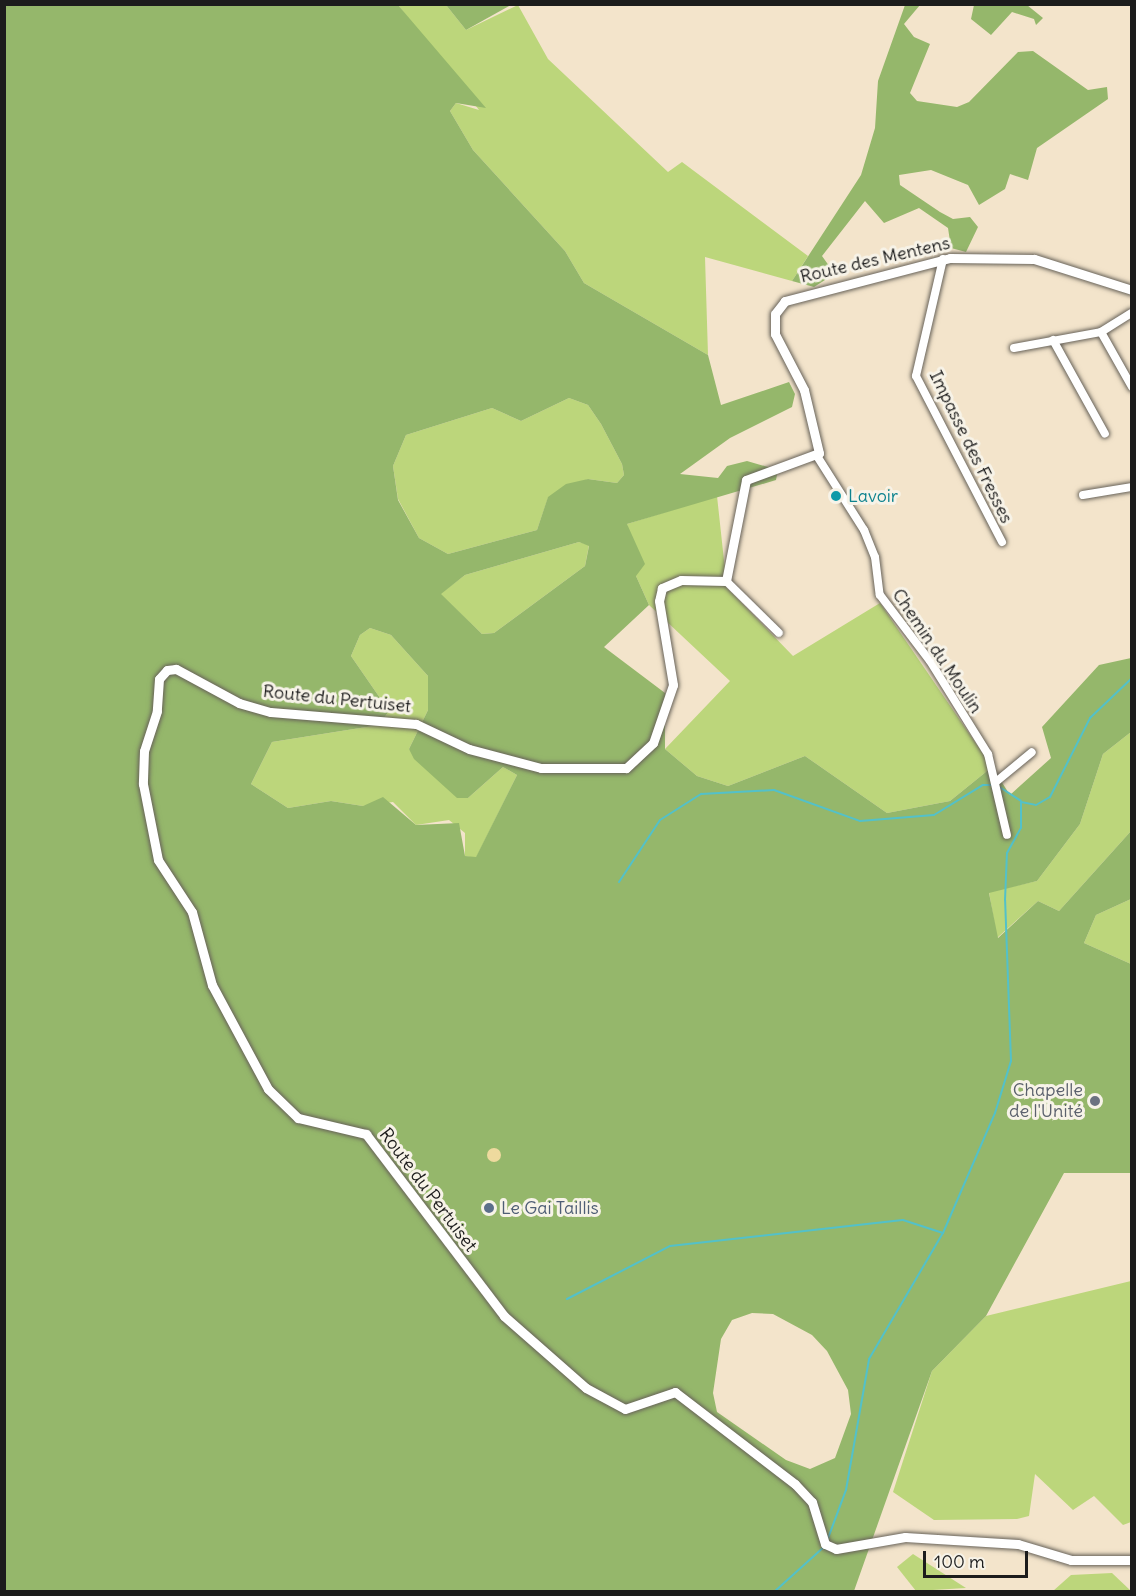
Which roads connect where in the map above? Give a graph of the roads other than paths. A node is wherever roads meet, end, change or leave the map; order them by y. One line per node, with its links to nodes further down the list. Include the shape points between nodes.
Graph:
1 (943, 259): 2 (street, Route des Mentens, via 1035,260); 9 (street, Route des Mentens, via 796,296 777,310 775,334 804,390); 12 (street, Impasse des Fresses, via 916,376)
2 (1131, 290)
3 (1131, 313): 4 (street)
4 (1101, 332): 5 (street); 7 (street)
5 (1053, 340): 6 (street); 8 (street)
6 (1014, 348)
7 (1131, 387)
8 (1105, 434)
9 (819, 453): 13 (street, via 762,470 746,480); 16 (street, Chemin du Moulin, via 876,557 880,595 953,697 988,754)
10 (1131, 487): 11 (street)
11 (1083, 495)
12 (1002, 542)
13 (726, 581): 14 (street); 18 (street, Route du Pertuiset, via 676,581 659,593 672,685 654,743 626,768 541,768 469,749 416,724 270,712 239,703 178,669 166,670 159,679 157,711 144,751 146,815 158,860 192,912 212,985 280,1104 309,1122 346,1126 366,1134 516,1330 606,1403 633,1409 675,1392 795,1484 812,1502 825,1544 836,1549 905,1537 1018,1544 1071,1560)
14 (779, 633)
15 (1032, 752): 16 (street)
16 (997, 784): 17 (street, Chemin du Moulin)
17 (1007, 835)
18 (1131, 1560)

